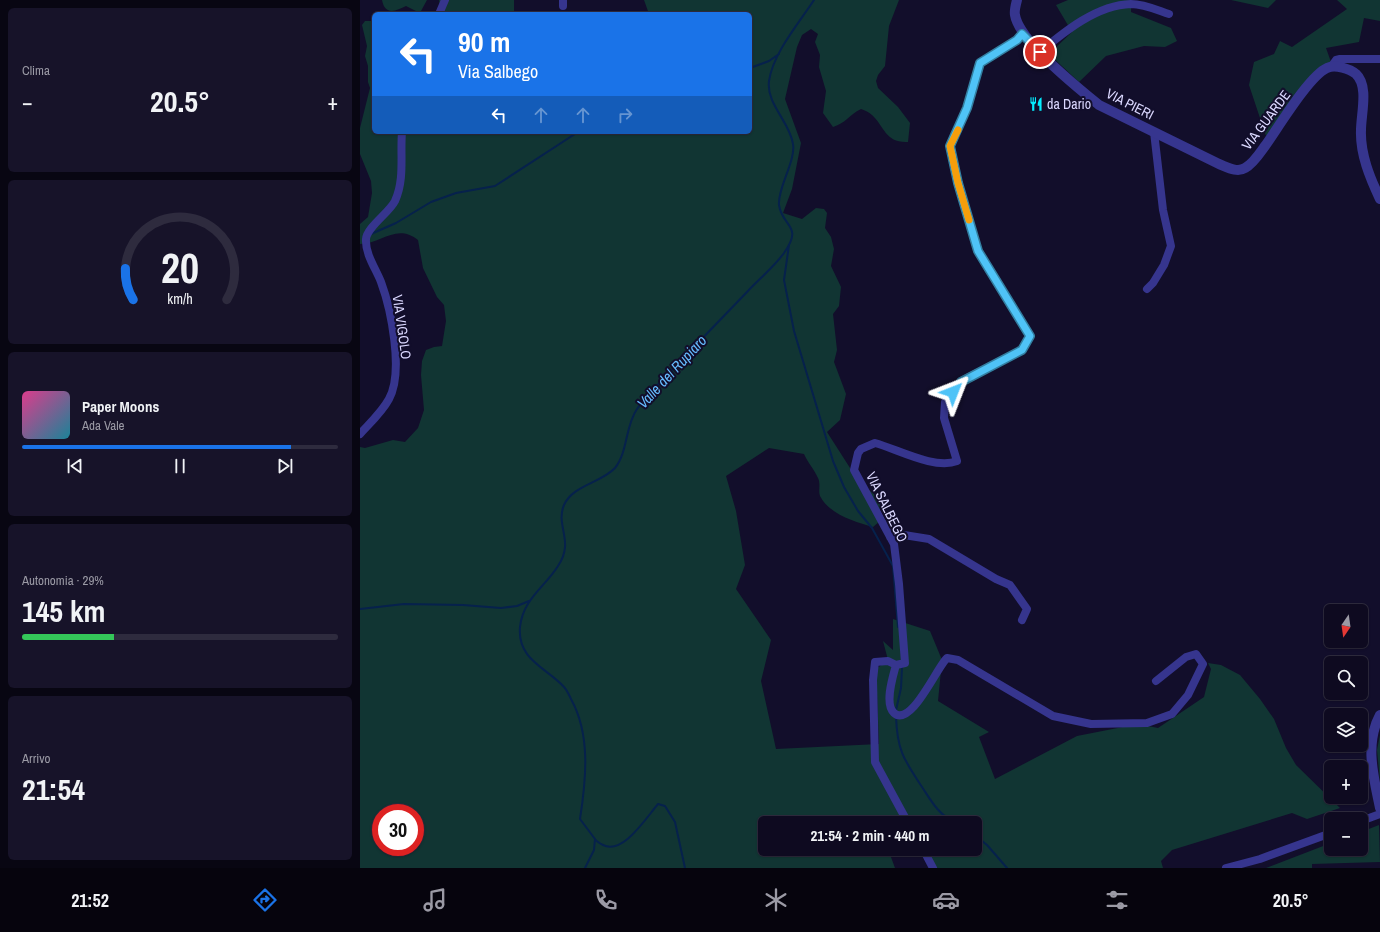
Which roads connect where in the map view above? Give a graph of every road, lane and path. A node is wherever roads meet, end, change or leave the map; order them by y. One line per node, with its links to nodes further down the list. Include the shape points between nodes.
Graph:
1 (445, 0): 3 (street)
2 (1017, 0): 5 (street, VIA PIERI, via 1015,15)
3 (440, 12)
4 (1169, 14): 6 (street, via 1131,4 1117,6 1073,26)
5 (1022, 34): 6 (street, VIA PIERI); 15 (street, VIA SALBEGO, via 1017,40 980,63 967,108 950,146 978,251 1030,336 1022,350 961,382 945,402 944,418 957,461 932,462 875,443 858,453 854,470)
6 (1040, 52): 9 (street, VIA PIERI, via 1099,105)
7 (1380, 59): 8 (street, via 1340,59)
8 (1329, 67): 11 (street, VIA GUARDE, via 1309,86 1257,157 1246,168 1237,170); 12 (street, via 1343,68 1356,74 1364,90 1361,130 1364,156)
9 (1154, 132): 11 (street, VIA PIERI); 13 (street, via 1171,246 1164,265)
10 (402, 134): 14 (street, VIA VIGOLO, via 400,188 395,202 366,238 367,250 389,303 395,357 394,376 390,397)
11 (1219, 164)
12 (1380, 199)
13 (1147, 290)
14 (360, 434)
15 (890, 537): 16 (street, via 904,535 929,539 1010,585 1027,609); 17 (street, VIA SALBEGO, via 894,544 899,584 905,662)
16 (1022, 620)
17 (896, 665): 18 (street, via 890,689 890,707 897,714 910,712 941,663 947,658 958,660 1053,716 1091,724 1146,723 1172,714 1188,695 1203,664 1196,654 1186,656); 22 (street, VIA SALBEGO, via 888,661 875,662 875,762)
18 (1156, 681)
19 (1380, 716): 20 (street, via 1374,728 1371,756)
20 (1380, 808)
21 (1380, 814): 23 (street)
22 (904, 816)
23 (1368, 818)
24 (1324, 836): 27 (street, via 1260,859)
25 (927, 856): 26 (street)
26 (933, 868)
27 (1226, 868)

